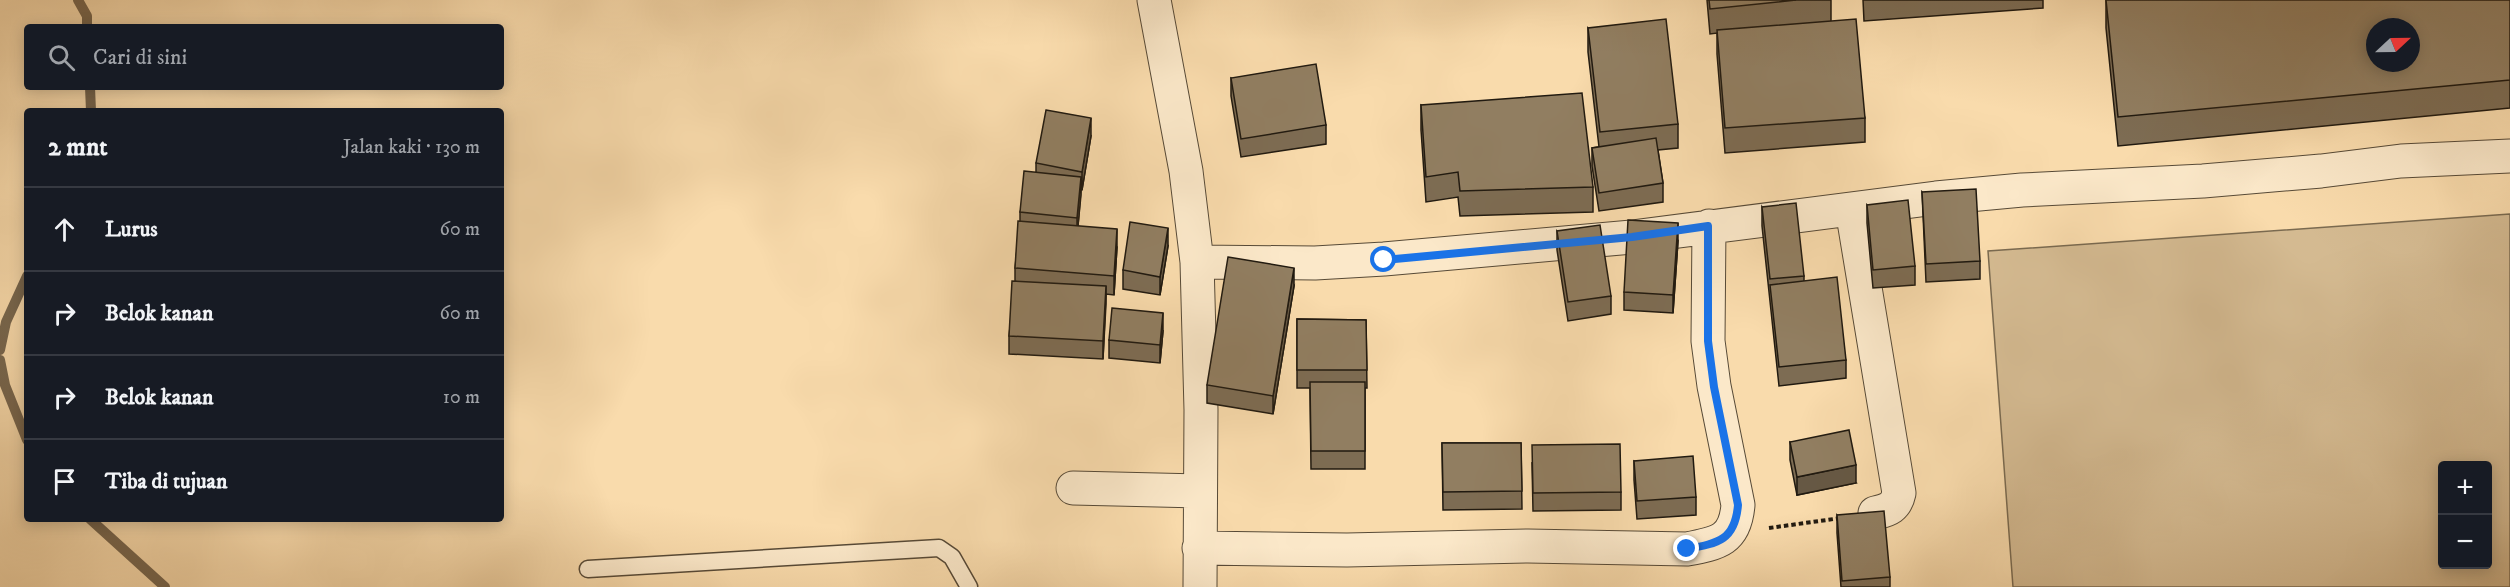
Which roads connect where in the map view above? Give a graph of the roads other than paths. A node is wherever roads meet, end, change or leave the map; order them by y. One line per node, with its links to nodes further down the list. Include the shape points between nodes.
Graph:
1 (1154, 0): 5 (street, via 1186,171)
2 (2510, 156): 3 (street, via 2401,161 2203,181 2022,190)
3 (1852, 209): 4 (street); 8 (street, via 1899,493 1897,503)
4 (1708, 226): 5 (street, via 1384,260); 9 (street, via 1710,352 1738,505 1737,521 1730,534 1713,544 1687,549)
5 (1197, 262): 7 (street)
6 (1073, 488): 7 (street)
7 (1200, 491): 9 (street)
8 (1875, 513)
9 (1199, 549): 12 (street)
10 (588, 569): 11 (lane, via 939,548 952,557)
11 (969, 587)
12 (1200, 587)

